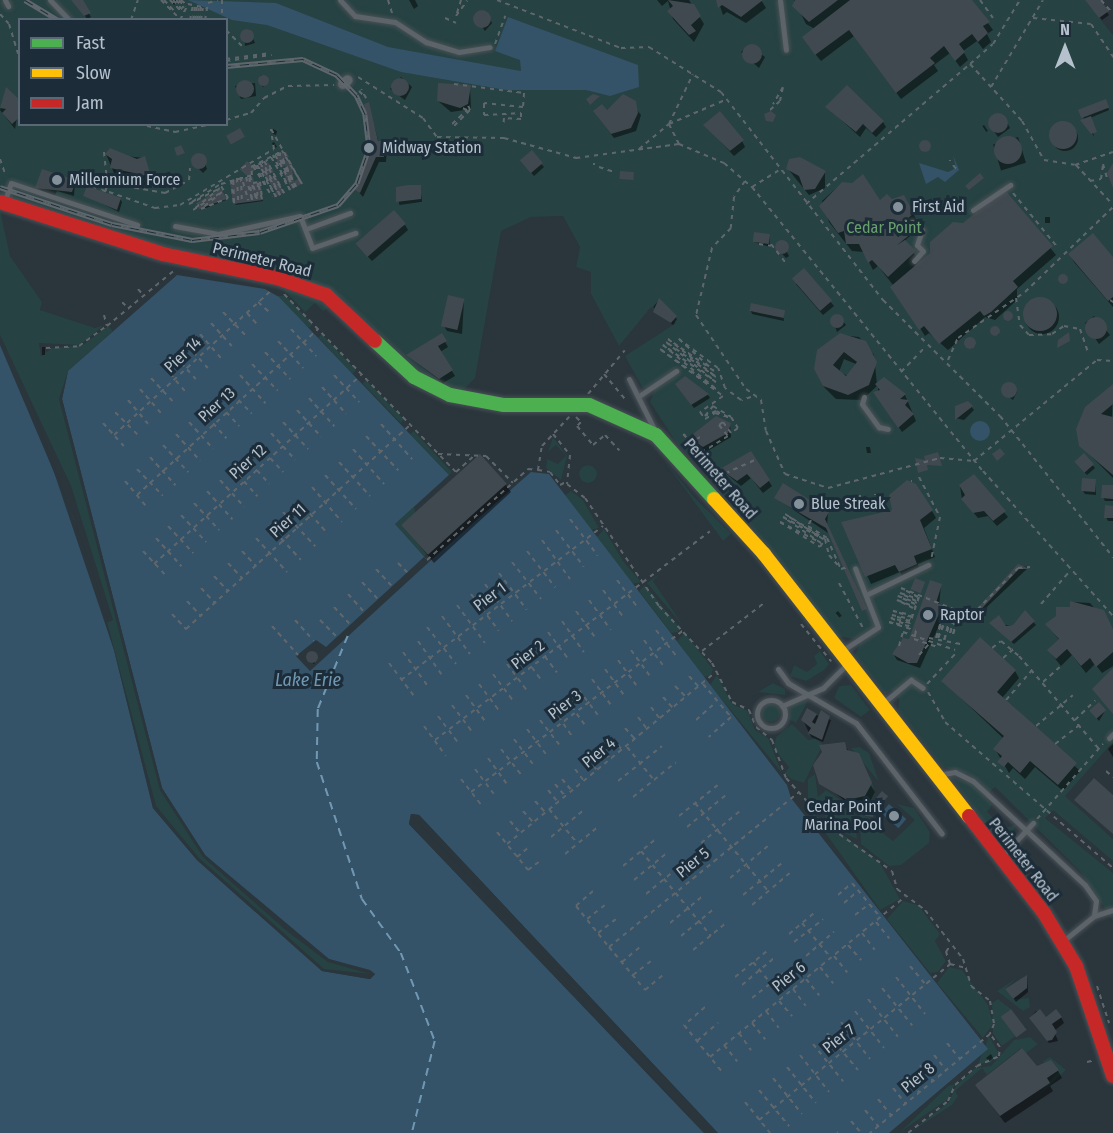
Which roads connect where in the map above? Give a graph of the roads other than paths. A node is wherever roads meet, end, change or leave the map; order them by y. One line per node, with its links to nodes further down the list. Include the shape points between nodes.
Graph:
1 (50, 0): 4 (lane)
2 (340, 0): 5 (lane, via 355,16 395,22 426,42 459,52)
3 (780, 0): 6 (lane)
4 (67, 18)
5 (490, 47)
6 (786, 50)
7 (1007, 185): 9 (lane)
8 (2, 202): 12 (lane, via 11,183); 24 (street, Perimeter Road, via 163,254 277,278 326,295 414,377 450,395 504,405 618,414)
9 (973, 210)
10 (350, 213): 14 (lane)
11 (912, 222): 15 (lane)
12 (137, 225)
13 (175, 226): 14 (lane, via 218,234 300,216)
14 (306, 229): 17 (lane, via 312,248)
15 (902, 230)
16 (922, 230): 18 (lane, via 917,245 923,251)
17 (356, 233)
18 (914, 261)
19 (676, 372): 21 (lane)
20 (629, 379): 21 (lane)
21 (639, 396): 24 (lane)
22 (864, 397): 23 (lane, via 862,404 874,420)
23 (888, 429)
24 (656, 435): 28 (street, Perimeter Road, via 735,519)
25 (928, 565): 27 (lane)
26 (853, 567): 27 (lane)
27 (868, 594): 28 (lane, via 878,627)
28 (839, 660): 31 (lane, via 823,688); 33 (street, Perimeter Road)
29 (777, 669): 31 (lane)
30 (923, 688): 33 (lane, via 911,680)
31 (805, 692): 32 (lane); 37 (lane, via 856,723)
32 (782, 706): 32 (lane, via 764,702 759,720 776,727 783,720)
33 (879, 706): 34 (street, Perimeter Road)
34 (935, 776): 36 (lane, via 965,776); 38 (street, Perimeter Road)
35 (1033, 823): 36 (lane)
36 (1028, 829): 38 (lane); 40 (lane, via 1085,885 1096,901)
37 (942, 834)
38 (1000, 858): 41 (street, Perimeter Road)
39 (1113, 910): 40 (lane)
40 (1094, 916): 41 (lane)
41 (1062, 942): 42 (street, Perimeter Road, via 1083,985)
42 (1113, 1076)

